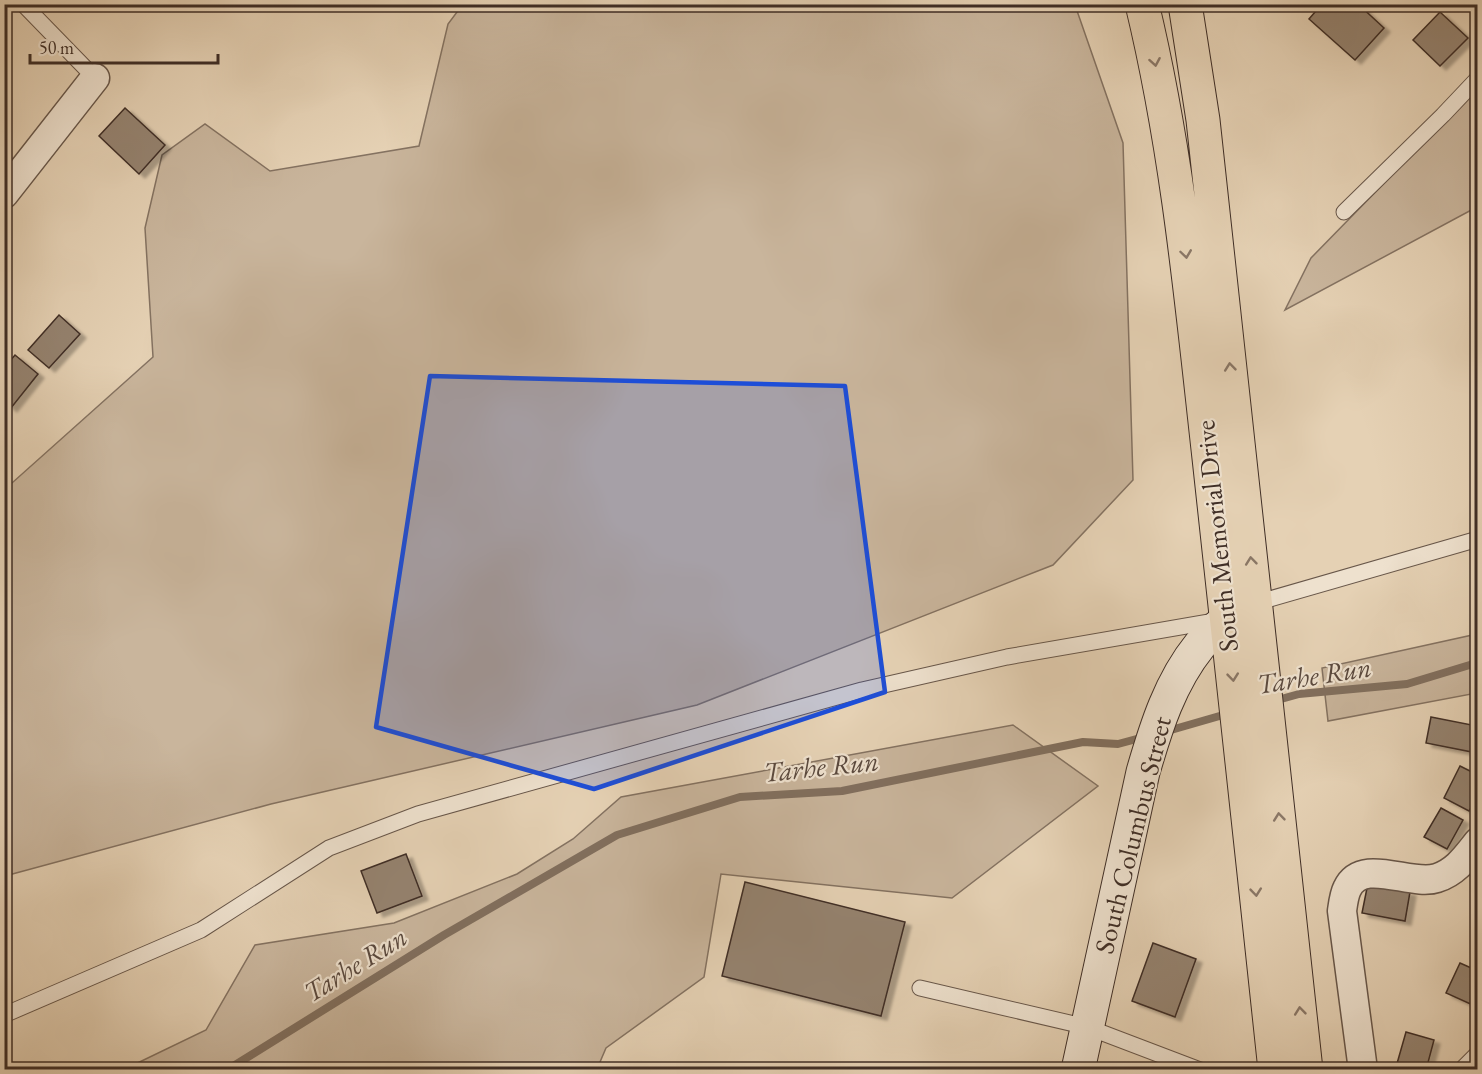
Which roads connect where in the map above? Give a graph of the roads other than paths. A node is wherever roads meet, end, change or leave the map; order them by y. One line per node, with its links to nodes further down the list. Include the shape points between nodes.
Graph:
1 (22, 4): 4 (lane)
2 (1142, 4): 10 (highway, South Memorial Drive, one-way to 10, via 1186,252)
3 (1185, 4): 9 (highway, South Memorial Drive, one-way to 3, via 1203,120)
4 (95, 78): 6 (street)
5 (1478, 78): 7 (lane)
6 (4, 194)
7 (1344, 212)
8 (1478, 539): 9 (lane)
9 (1256, 603): 19 (highway, South Memorial Drive, one-way to 9)
10 (1227, 619): 13 (lane, via 1007,657 861,690 418,814 329,848 201,930); 14 (street, South Columbus Street, via 1201,643 1183,668 1151,743); 18 (highway, South Memorial Drive, one-way to 18)
11 (1478, 842): 20 (street, via 1459,866 1436,879 1370,873 1354,879 1346,890 1342,911)
12 (920, 988): 14 (lane)
13 (4, 1015)
14 (1087, 1028): 16 (street, South Columbus Street); 17 (lane)
15 (1478, 1053): 21 (lane)
16 (1078, 1070)
17 (1200, 1070)
18 (1275, 1070)
19 (1306, 1070)
20 (1363, 1070)
21 (1461, 1070)

